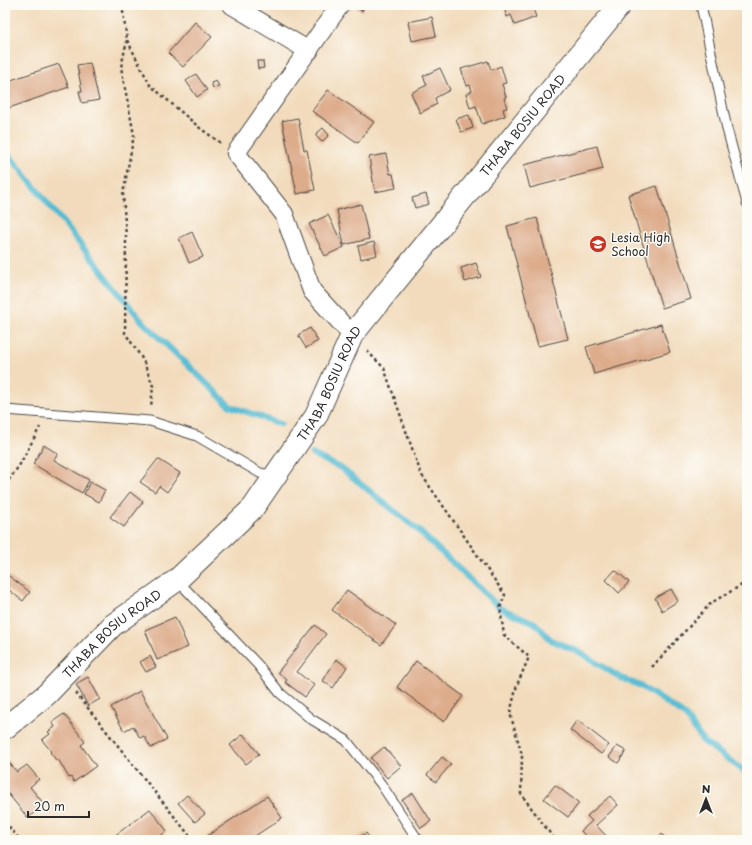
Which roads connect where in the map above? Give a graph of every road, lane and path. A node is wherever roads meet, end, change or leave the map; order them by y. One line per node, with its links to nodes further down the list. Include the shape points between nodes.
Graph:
1 (111, 5): 6 (path)
2 (232, 5): 8 (street)
3 (340, 5): 8 (street)
4 (620, 5): 11 (street, THABA BOSIU ROAD)
5 (701, 5): 10 (lane, via 726,130)
6 (122, 7): 7 (path)
7 (127, 40): 9 (path, via 150,85 201,129); 14 (path, via 121,67 134,135 123,194 126,237 125,332 143,360 153,386)
8 (309, 51): 9 (street)
9 (236, 153): 11 (street, via 284,214 312,290)
10 (747, 204)
11 (352, 335): 15 (street, THABA BOSIU ROAD, via 316,416); 26 (path, via 384,368 421,474 505,595 500,608 504,635 529,657 517,685 510,713 522,755 521,794)
12 (5, 410): 13 (lane)
13 (48, 412): 14 (lane); 16 (path, via 19,466)
14 (150, 421): 15 (lane, via 197,436 260,473)
15 (276, 476): 17 (street, THABA BOSIU ROAD, via 253,508)
16 (5, 485)
17 (177, 580): 20 (street, THABA BOSIU ROAD, via 113,625); 25 (lane, via 258,665 280,693 311,719 346,740 381,784)
18 (747, 582): 19 (path, via 711,603)
19 (652, 667)
20 (63, 677): 21 (street, THABA BOSIU ROAD, via 47,694); 24 (path)
21 (5, 728)
22 (5, 822): 23 (path)
23 (20, 840)
24 (193, 840)
25 (418, 840)
26 (555, 840)

